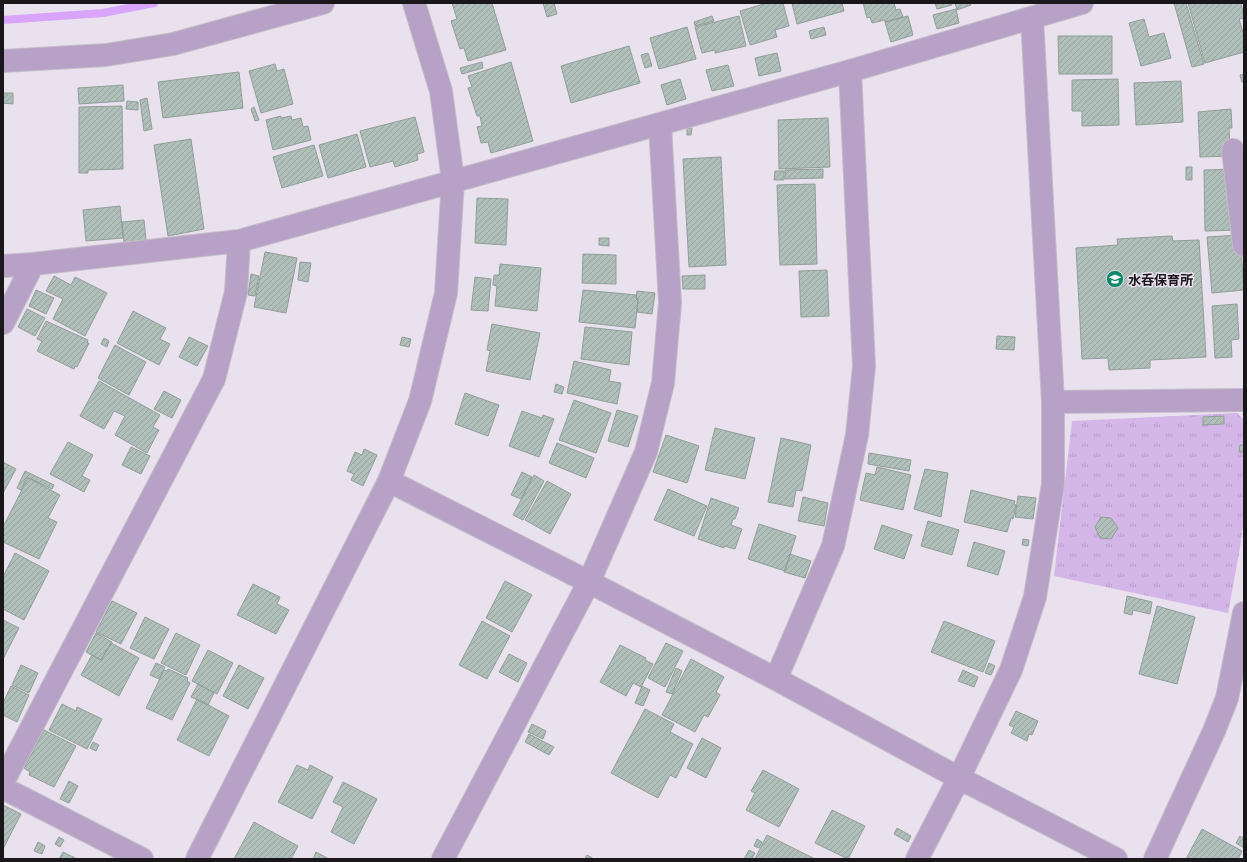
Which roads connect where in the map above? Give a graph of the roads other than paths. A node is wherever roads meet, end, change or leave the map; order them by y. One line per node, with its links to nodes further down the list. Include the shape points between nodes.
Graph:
1 (323, 3): 5 (street, via 173,44 106,55)
2 (414, 3): 9 (street, via 441,91)
3 (1082, 3): 4 (street)
4 (1032, 18): 6 (street); 16 (street)
5 (3, 61)
6 (850, 71): 7 (street); 20 (street, via 864,366 857,435 833,546)
7 (660, 124): 9 (street); 18 (street, via 670,303 663,383 646,452)
8 (1233, 150): 11 (street)
9 (453, 180): 10 (street); 17 (street, via 446,293 420,401)
10 (239, 241): 12 (street); 23 (street, via 236,292 214,379)
11 (1244, 245)
12 (33, 264): 13 (street); 14 (street)
13 (3, 266)
14 (3, 323)
15 (1244, 400): 16 (street)
16 (1053, 402): 22 (street, via 1053,484 1035,597 1011,670)
17 (389, 481): 18 (street); 26 (street)
18 (589, 582): 20 (street); 27 (street)
19 (1244, 614): 21 (street)
20 (776, 679): 22 (street)
21 (1236, 701): 30 (street, via 1214,732)
22 (959, 778): 28 (street); 29 (street)
23 (3, 782)
24 (3, 788): 25 (street)
25 (142, 859)
26 (197, 859)
27 (443, 859)
28 (917, 859)
29 (1116, 859)
30 (1155, 859)

